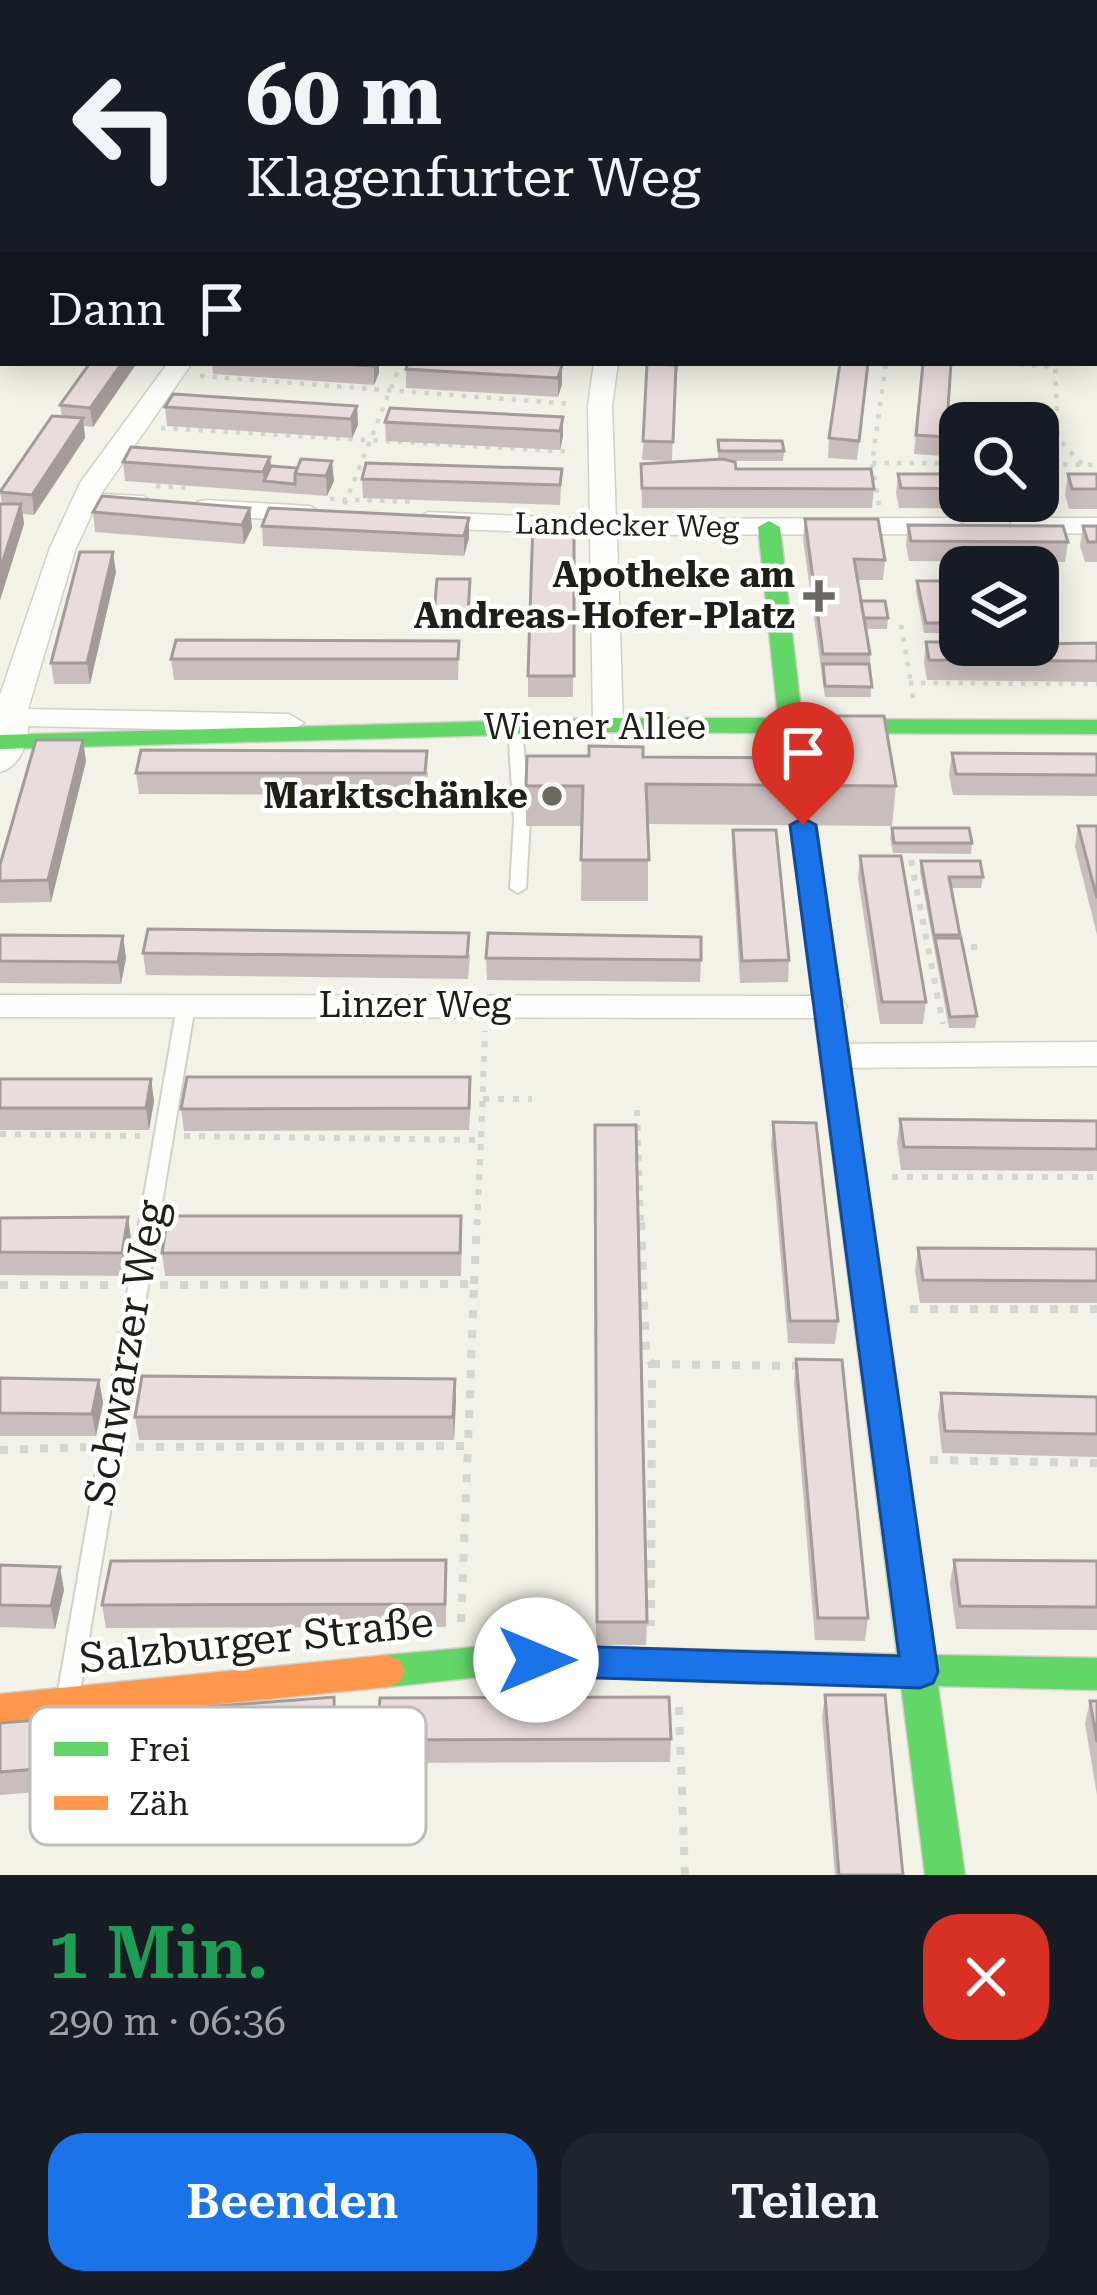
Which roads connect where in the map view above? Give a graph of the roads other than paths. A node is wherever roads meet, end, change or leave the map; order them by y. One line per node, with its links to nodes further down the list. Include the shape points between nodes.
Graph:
1 (606, 366): 7 (street)
2 (176, 369): 3 (street)
3 (89, 492): 4 (street); 14 (street, via 63,548)
4 (336, 505)
5 (420, 511): 7 (street, Landecker Weg)
6 (1097, 526): 8 (street, Landecker Weg)
7 (602, 527): 8 (street, Landecker Weg); 9 (street)
8 (769, 527): 11 (street)
9 (608, 724): 10 (street, Wiener Allee); 11 (street, Wiener Allee)
10 (515, 727): 13 (street, Wiener Allee); 17 (lane)
11 (790, 727): 12 (street, Wiener Allee); 15 (street)
12 (1097, 727)
13 (381, 730): 14 (street, Wiener Allee)
14 (6, 736)
15 (796, 774)
16 (803, 825): 20 (street)
17 (518, 888)
18 (0, 1006): 19 (street, Linzer Weg)
19 (186, 1006): 20 (street, Linzer Weg); 25 (lane, Schwarzer Weg)
20 (830, 1007): 22 (street)
21 (1097, 1054): 22 (street)
22 (837, 1056): 23 (street)
23 (920, 1672): 24 (street, Salzburger Straße); 25 (street, Salzburger Straße, via 460,1662); 27 (street)
24 (1097, 1673)
25 (67, 1700): 26 (street, Salzburger Straße)
26 (0, 1710)
27 (945, 1875)

